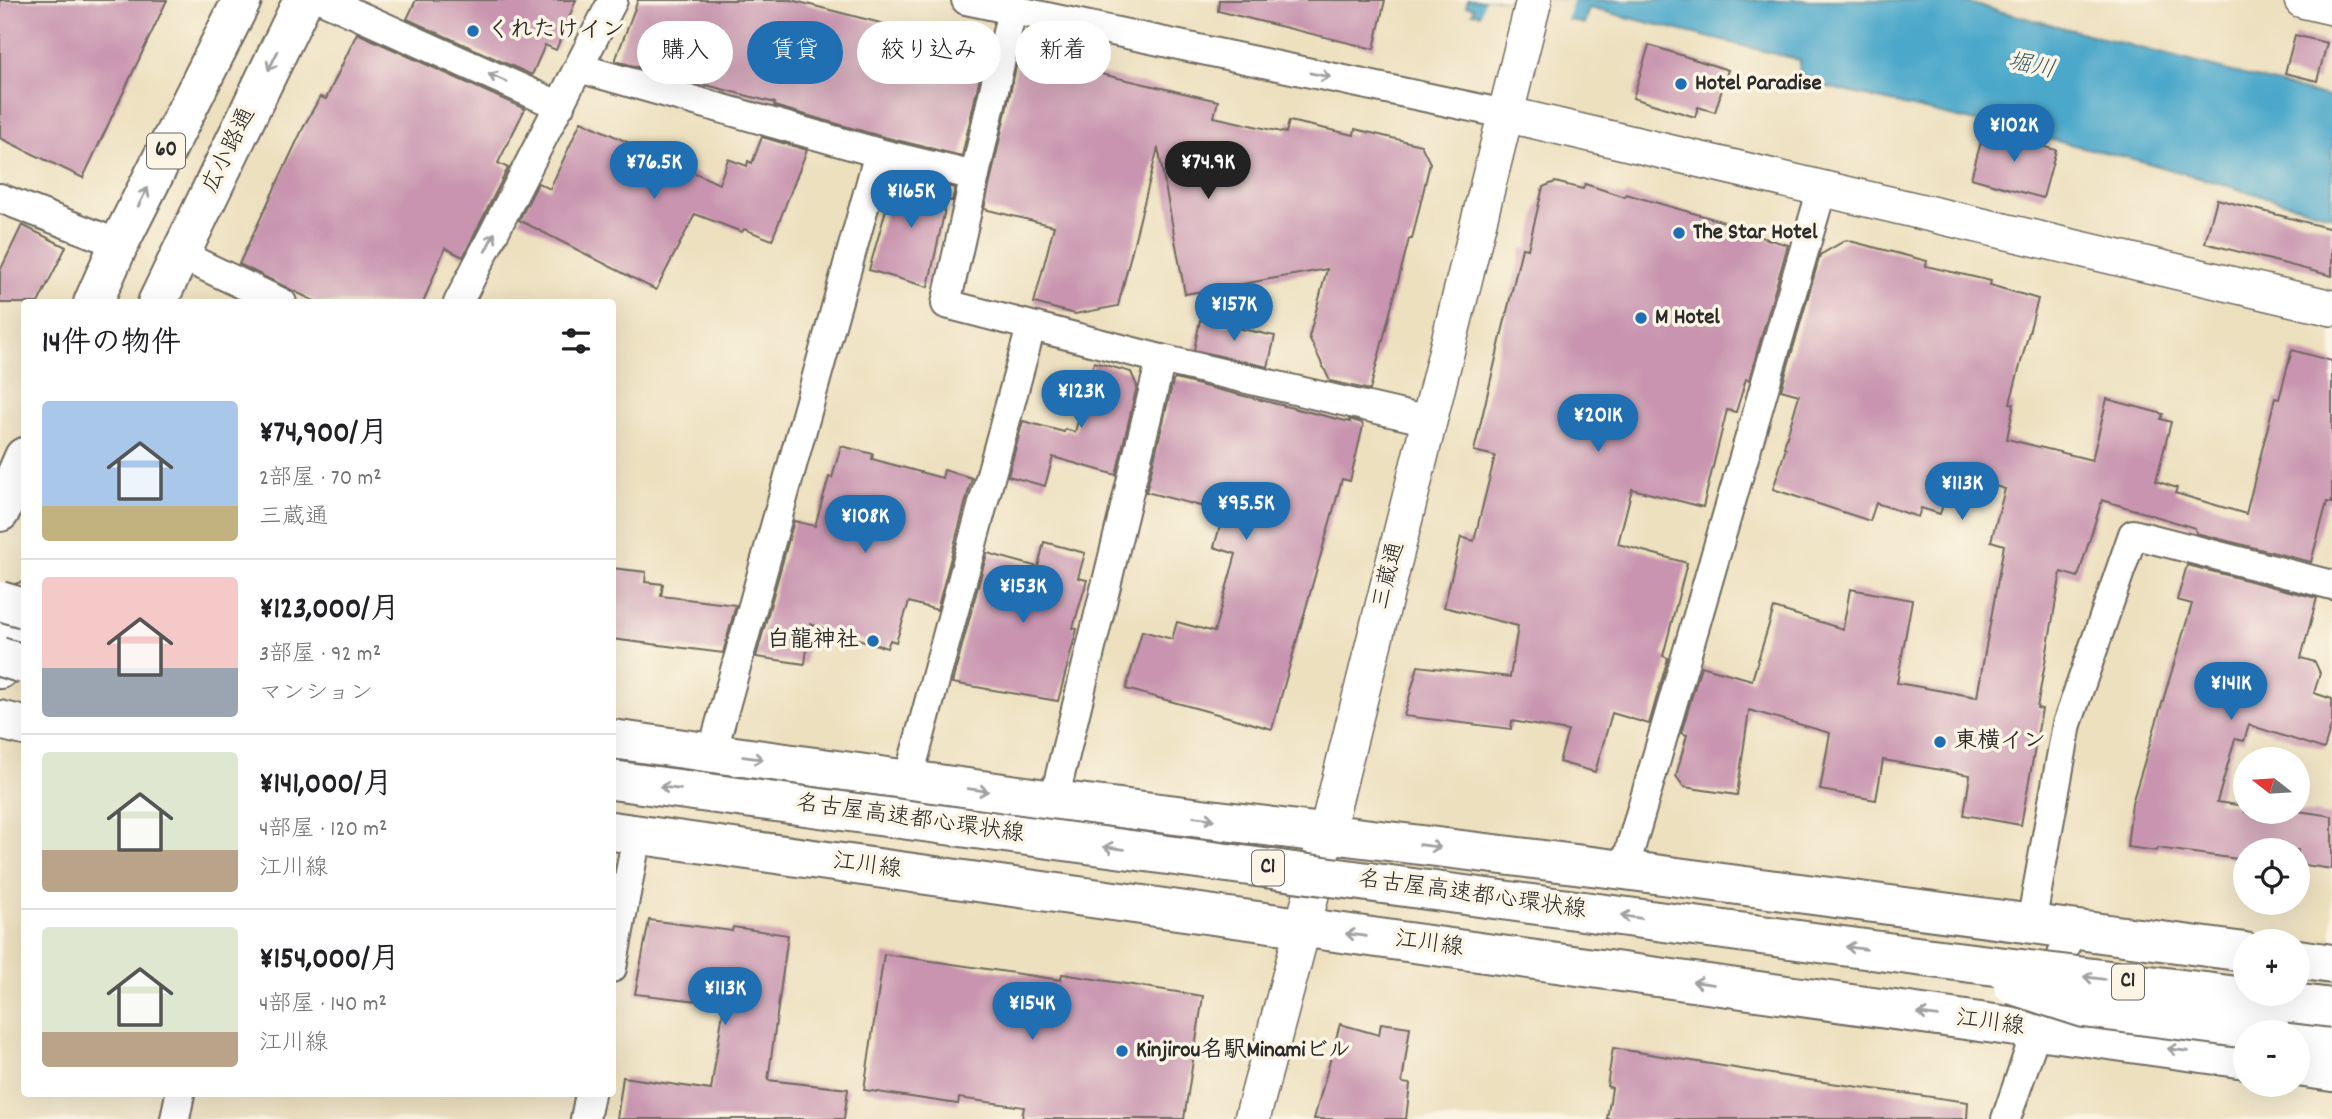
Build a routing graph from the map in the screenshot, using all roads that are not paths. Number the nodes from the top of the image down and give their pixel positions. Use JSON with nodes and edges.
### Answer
{"nodes":[{"id":1,"x":242,"y":0,"type":"edge"},
{"id":2,"x":303,"y":0,"type":"edge"},
{"id":3,"x":324,"y":0,"type":"edge"},
{"id":4,"x":613,"y":0,"type":"edge"},
{"id":5,"x":966,"y":0,"type":"edge"},
{"id":6,"x":2302,"y":0,"type":"edge"},
{"id":7,"x":2332,"y":7,"type":"edge"},
{"id":8,"x":1013,"y":10,"type":"junction"},
{"id":9,"x":1530,"y":16,"type":"edge"},
{"id":10,"x":579,"y":68,"type":"junction"},
{"id":11,"x":560,"y":106,"type":"junction"},
{"id":12,"x":1505,"y":114,"type":"junction"},
{"id":13,"x":879,"y":153,"type":"junction"},
{"id":14,"x":975,"y":176,"type":"junction"},
{"id":15,"x":1822,"y":189,"type":"junction"},
{"id":16,"x":0,"y":198,"type":"edge"},
{"id":17,"x":119,"y":244,"type":"junction"},
{"id":18,"x":179,"y":254,"type":"junction"},
{"id":19,"x":95,"y":299,"type":"edge"},
{"id":20,"x":159,"y":299,"type":"edge"},
{"id":21,"x":274,"y":299,"type":"edge"},
{"id":22,"x":460,"y":299,"type":"edge"},
{"id":23,"x":2332,"y":307,"type":"edge"},
{"id":24,"x":1031,"y":327,"type":"junction"},
{"id":25,"x":1161,"y":359,"type":"junction"},
{"id":26,"x":1429,"y":421,"type":"junction"},
{"id":27,"x":21,"y":464,"type":"edge"},
{"id":28,"x":0,"y":512,"type":"edge"},
{"id":29,"x":2332,"y":585,"type":"edge"},
{"id":30,"x":12,"y":621,"type":"edge"},
{"id":31,"x":21,"y":653,"type":"edge"},
{"id":32,"x":0,"y":669,"type":"edge"},
{"id":33,"x":0,"y":720,"type":"edge"},
{"id":34,"x":21,"y":725,"type":"edge"},
{"id":35,"x":616,"y":740,"type":"edge"},
{"id":36,"x":712,"y":753,"type":"junction"},
{"id":37,"x":908,"y":780,"type":"junction"},
{"id":38,"x":616,"y":781,"type":"edge"},
{"id":39,"x":1054,"y":800,"type":"junction"},
{"id":40,"x":625,"y":833,"type":"edge"},
{"id":41,"x":1325,"y":833,"type":"junction"},
{"id":42,"x":1624,"y":870,"type":"junction"},
{"id":43,"x":2032,"y":924,"type":"junction"},
{"id":44,"x":616,"y":926,"type":"edge"},
{"id":45,"x":1303,"y":927,"type":"junction"},
{"id":46,"x":2071,"y":929,"type":"junction"},
{"id":47,"x":2233,"y":951,"type":"edge"},
{"id":48,"x":1924,"y":957,"type":"junction"},
{"id":49,"x":2310,"y":961,"type":"edge"},
{"id":50,"x":2332,"y":964,"type":"edge"},
{"id":51,"x":2332,"y":1008,"type":"edge"},
{"id":52,"x":2233,"y":1027,"type":"edge"},
{"id":53,"x":2037,"y":1030,"type":"junction"},
{"id":54,"x":2310,"y":1037,"type":"edge"},
{"id":55,"x":2332,"y":1040,"type":"edge"},
{"id":56,"x":2233,"y":1057,"type":"edge"},
{"id":57,"x":2310,"y":1069,"type":"edge"},
{"id":58,"x":2332,"y":1072,"type":"edge"},
{"id":59,"x":179,"y":1097,"type":"edge"},
{"id":60,"x":589,"y":1097,"type":"edge"},
{"id":61,"x":175,"y":1119,"type":"edge"},
{"id":62,"x":585,"y":1119,"type":"edge"},
{"id":63,"x":1252,"y":1119,"type":"edge"},
{"id":64,"x":2006,"y":1119,"type":"edge"}],
"edges":[{"from":17,"to":1,"type":"main road","number":"60","one_way":true},
{"from":2,"to":18,"type":"main road","name":"広小路通","number":"60","one_way":true},
{"from":11,"to":3,"type":"street","one_way":true},
{"from":4,"to":10,"type":"street"},
{"from":5,"to":8,"type":"street"},
{"from":6,"to":7,"type":"street"},
{"from":8,"to":12,"type":"street","one_way":true},
{"from":8,"to":14,"type":"street"},
{"from":9,"to":12,"type":"street","name":"三蔵通"},
{"from":10,"to":11,"type":"street"},
{"from":10,"to":13,"type":"street"},
{"from":22,"to":11,"type":"street","one_way":true},
{"from":12,"to":15,"type":"street"},
{"from":12,"to":26,"type":"street","name":"三蔵通"},
{"from":13,"to":14,"type":"street"},
{"from":13,"to":36,"type":"street"},
{"from":14,"to":24,"type":"street"},
{"from":15,"to":23,"type":"street"},
{"from":15,"to":42,"type":"street"},
{"from":16,"to":17,"type":"street"},
{"from":17,"to":19,"type":"main road","number":"60"},
{"from":18,"to":20,"type":"main road","name":"広小路通","number":"60"},
{"from":18,"to":21,"type":"street"},
{"from":24,"to":25,"type":"street"},
{"from":24,"to":37,"type":"street"},
{"from":25,"to":26,"type":"street"},
{"from":25,"to":39,"type":"street"},
{"from":26,"to":41,"type":"street","name":"三蔵通"},
{"from":27,"to":28,"type":"main road"},
{"from":29,"to":43,"type":"street"},
{"from":30,"to":31,"type":"main road","bridge":true},
{"from":30,"to":32,"type":"main road"},
{"from":33,"to":34,"type":"main road"},
{"from":35,"to":36,"type":"main road"},
{"from":36,"to":37,"type":"main road","one_way":true},
{"from":37,"to":39,"type":"main road","one_way":true},
{"from":48,"to":38,"type":"main road","name":"名古屋高速都心環状線","number":"C1","one_way":true,"bridge":true},
{"from":39,"to":41,"type":"main road","one_way":true},
{"from":40,"to":44,"type":"street"},
{"from":40,"to":45,"type":"main road","name":"江川線"},
{"from":41,"to":42,"type":"main road","one_way":true},
{"from":41,"to":45,"type":"street","name":"三蔵通"},
{"from":42,"to":43,"type":"main road"},
{"from":43,"to":46,"type":"main road"},
{"from":53,"to":45,"type":"main road","name":"江川線","one_way":true},
{"from":45,"to":63,"type":"street","name":"三蔵通"},
{"from":46,"to":47,"type":"main road"},
{"from":46,"to":53,"type":"street"},
{"from":51,"to":48,"type":"main road","name":"名古屋高速都心環状線","number":"C1","one_way":true,"bridge":true},
{"from":48,"to":52,"type":"main road","bridge":true},
{"from":49,"to":50,"type":"main road"},
{"from":56,"to":53,"type":"main road","name":"江川線","one_way":true},
{"from":53,"to":64,"type":"street"},
{"from":54,"to":55,"type":"main road"},
{"from":57,"to":58,"type":"main road"},
{"from":59,"to":61,"type":"street"},
{"from":60,"to":62,"type":"street"}]}
